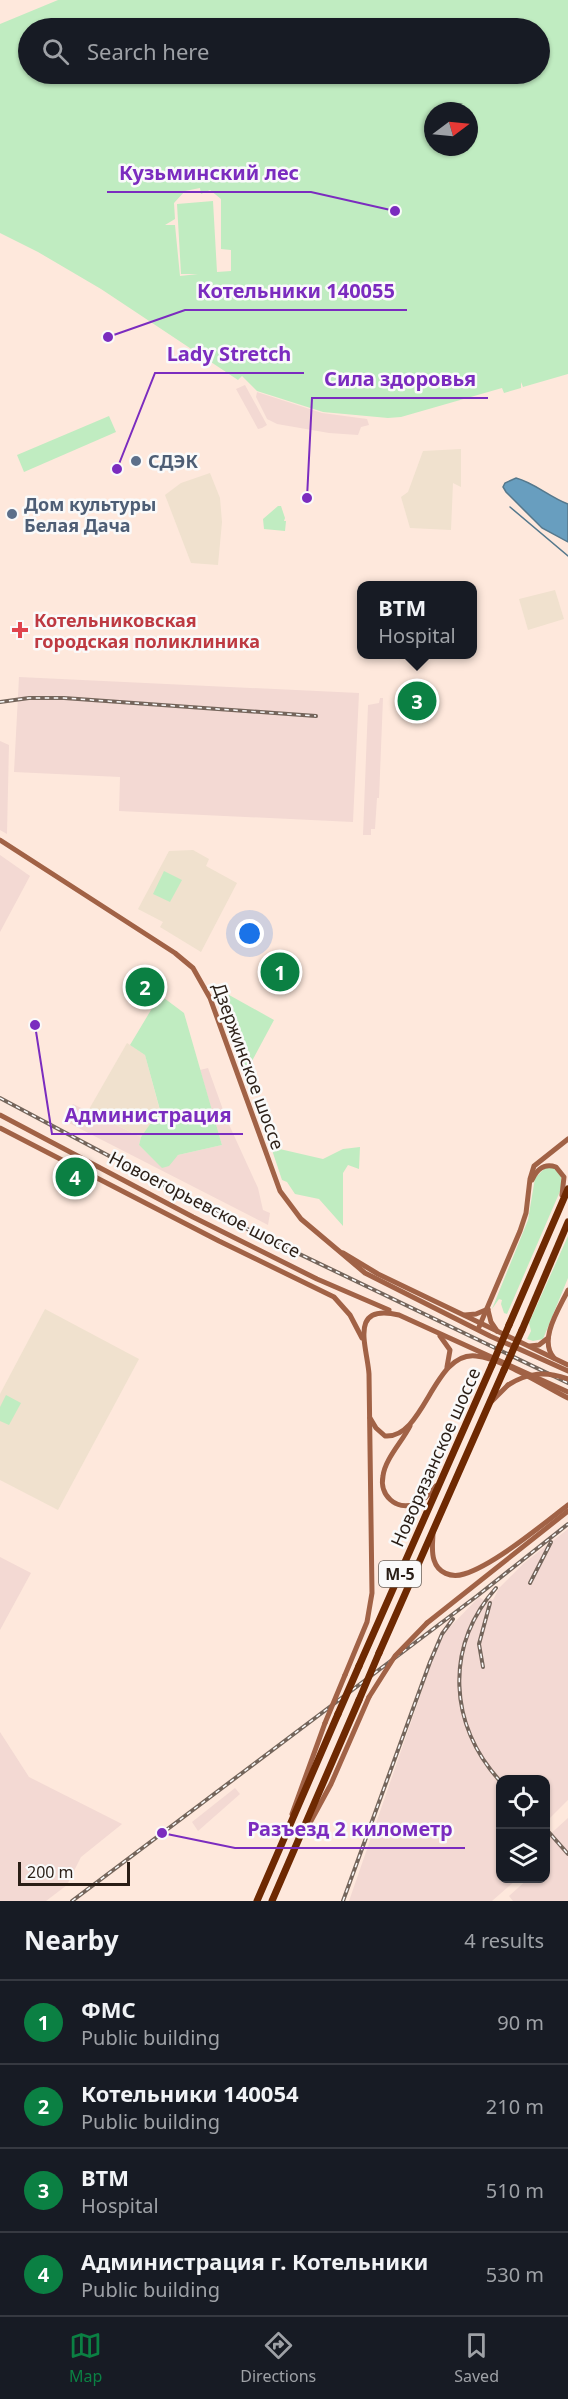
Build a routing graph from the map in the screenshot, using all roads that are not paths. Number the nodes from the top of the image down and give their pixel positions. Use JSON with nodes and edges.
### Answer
{"nodes":[{"id":1,"x":0,"y":840,"type":"edge"},
{"id":2,"x":0,"y":1115,"type":"edge"},
{"id":3,"x":0,"y":1128,"type":"edge"},
{"id":4,"x":568,"y":1139,"type":"edge"},
{"id":5,"x":568,"y":1189,"type":"edge"},
{"id":6,"x":529,"y":1190,"type":"junction"},
{"id":7,"x":560,"y":1208,"type":"junction"},
{"id":8,"x":568,"y":1223,"type":"edge"},
{"id":9,"x":387,"y":1282,"type":"junction"},
{"id":10,"x":568,"y":1290,"type":"edge"},
{"id":11,"x":488,"y":1309,"type":"junction"},
{"id":12,"x":399,"y":1315,"type":"junction"},
{"id":13,"x":463,"y":1315,"type":"junction"},
{"id":14,"x":479,"y":1327,"type":"junction"},
{"id":15,"x":436,"y":1332,"type":"junction"},
{"id":16,"x":498,"y":1332,"type":"junction"},
{"id":17,"x":549,"y":1337,"type":"junction"},
{"id":18,"x":363,"y":1340,"type":"junction"},
{"id":19,"x":526,"y":1346,"type":"junction"},
{"id":20,"x":541,"y":1356,"type":"junction"},
{"id":21,"x":556,"y":1360,"type":"junction"},
{"id":22,"x":568,"y":1365,"type":"edge"},
{"id":23,"x":568,"y":1371,"type":"edge"},
{"id":24,"x":446,"y":1372,"type":"junction"},
{"id":25,"x":568,"y":1379,"type":"edge"},
{"id":26,"x":568,"y":1392,"type":"edge"},
{"id":27,"x":568,"y":1398,"type":"edge"},
{"id":28,"x":488,"y":1405,"type":"junction"},
{"id":29,"x":415,"y":1417,"type":"junction"},
{"id":30,"x":370,"y":1418,"type":"junction"},
{"id":31,"x":440,"y":1483,"type":"junction"},
{"id":32,"x":568,"y":1505,"type":"edge"},
{"id":33,"x":568,"y":1511,"type":"edge"},
{"id":34,"x":433,"y":1529,"type":"junction"},
{"id":35,"x":281,"y":1845,"type":"junction"},
{"id":36,"x":290,"y":1860,"type":"junction"},
{"id":37,"x":257,"y":1901,"type":"edge"},
{"id":38,"x":272,"y":1901,"type":"edge"}],
"edges":[{"from":1,"to":9,"type":"main road","name":"Дзержинское шоссе"},
{"from":2,"to":12,"type":"main road","name":"Новоегорьевское шоссе"},
{"from":3,"to":18,"type":"main road","name":"Новоегорьевское шоссе"},
{"from":4,"to":6,"type":"main road","number":"М-5"},
{"from":5,"to":7,"type":"highway","name":"Новорязанское шоссе","number":"М-5"},
{"from":6,"to":7,"type":"main road","number":"М-5"},
{"from":6,"to":11,"type":"main road","number":"М-5"},
{"from":7,"to":31,"type":"highway","name":"Новорязанское шоссе","number":"М-5","bridge":true},
{"from":8,"to":28,"type":"highway","name":"Новорязанское шоссе","number":"М-5","bridge":true},
{"from":9,"to":13,"type":"main road","name":"Дзержинское шоссе"},
{"from":9,"to":14,"type":"main road","name":"Дзержинское шоссе"},
{"from":10,"to":17,"type":"main road"},
{"from":11,"to":13,"type":"main road"},
{"from":11,"to":14,"type":"main road","number":"М-5"},
{"from":11,"to":16,"type":"main road"},
{"from":12,"to":15,"type":"main road","name":"Новоегорьевское шоссе"},
{"from":12,"to":18,"type":"main road"},
{"from":13,"to":14,"type":"main road","name":"Дзержинское шоссе"},
{"from":14,"to":16,"type":"main road","name":"Дзержинское шоссе"},
{"from":14,"to":20,"type":"main road","name":"Дзержинское шоссе"},
{"from":15,"to":24,"type":"main road"},
{"from":15,"to":26,"type":"main road","name":"Новоегорьевское шоссе"},
{"from":16,"to":19,"type":"main road","name":"Дзержинское шоссе"},
{"from":17,"to":19,"type":"main road"},
{"from":17,"to":21,"type":"main road"},
{"from":18,"to":30,"type":"main road","name":"Новоегорьевское шоссе"},
{"from":19,"to":20,"type":"main road","name":"Дзержинское шоссе"},
{"from":20,"to":21,"type":"main road"},
{"from":20,"to":23,"type":"main road"},
{"from":21,"to":22,"type":"main road"},
{"from":24,"to":27,"type":"main road"},
{"from":24,"to":29,"type":"main road"},
{"from":25,"to":28,"type":"main road","number":"М-5","bridge":true},
{"from":28,"to":34,"type":"highway","name":"Новорязанское шоссе","number":"М-5"},
{"from":29,"to":30,"type":"main road"},
{"from":29,"to":31,"type":"main road","number":"М-5"},
{"from":30,"to":35,"type":"main road","name":"Новоегорьевское шоссе","number":"М-5","bridge":true},
{"from":31,"to":35,"type":"highway","name":"Новорязанское шоссе","number":"М-5","bridge":true},
{"from":32,"to":34,"type":"main road","number":"М-5"},
{"from":33,"to":36,"type":"main road","number":"М-5","bridge":true},
{"from":34,"to":36,"type":"highway","name":"Новорязанское шоссе","number":"М-5","bridge":true},
{"from":35,"to":37,"type":"highway","name":"Новорязанское шоссе","number":"М-5"},
{"from":36,"to":38,"type":"highway","name":"Новорязанское шоссе","number":"М-5"}]}
